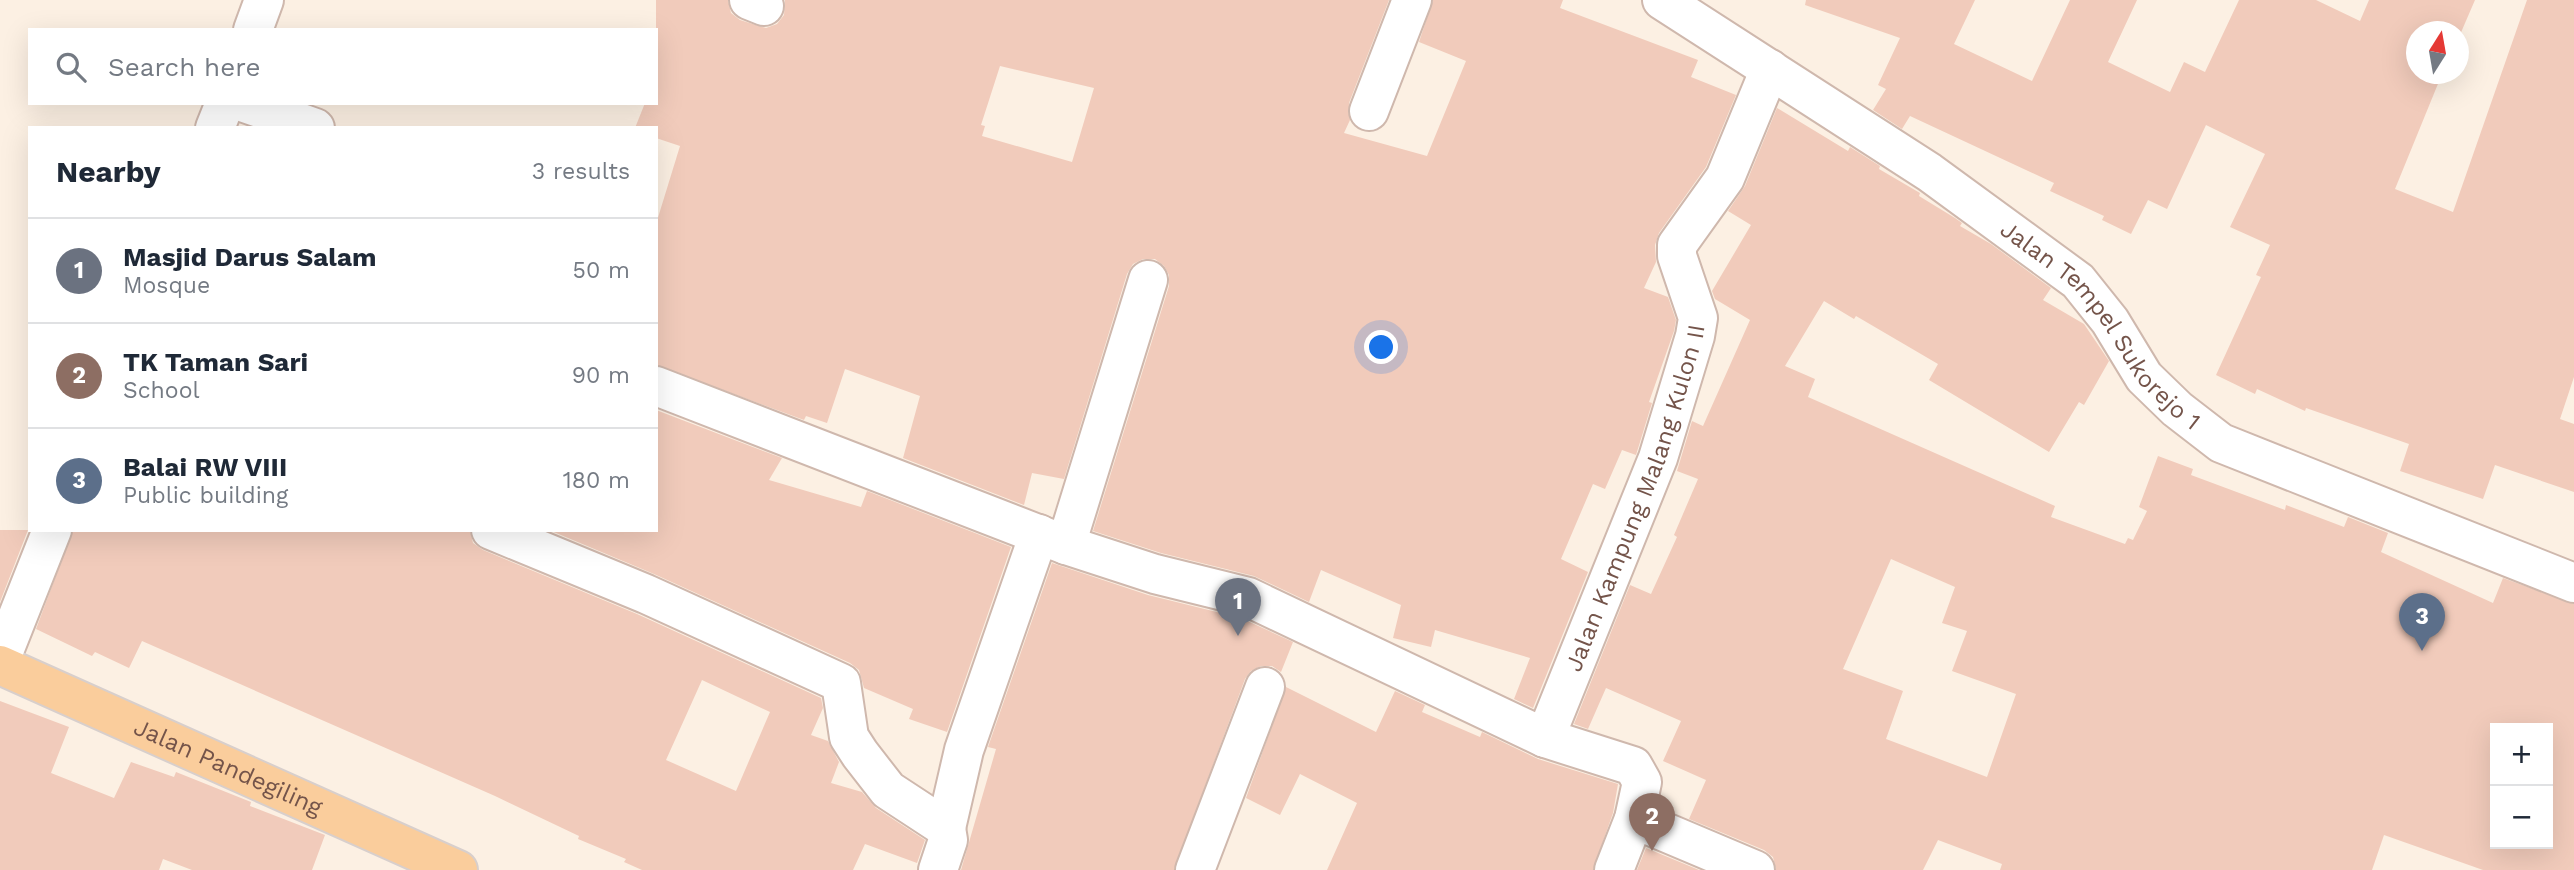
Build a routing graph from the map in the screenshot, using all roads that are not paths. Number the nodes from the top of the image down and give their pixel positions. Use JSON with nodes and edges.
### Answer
{"nodes":[{"id":1,"x":264,"y":0,"type":"edge"},
{"id":2,"x":1412,"y":0,"type":"edge"},
{"id":3,"x":1662,"y":0,"type":"edge"},
{"id":4,"x":254,"y":28,"type":"edge"},
{"id":5,"x":1770,"y":69,"type":"junction"},
{"id":6,"x":224,"y":105,"type":"edge"},
{"id":7,"x":251,"y":105,"type":"edge"},
{"id":8,"x":1369,"y":111,"type":"dead end"},
{"id":9,"x":216,"y":126,"type":"edge"},
{"id":10,"x":309,"y":126,"type":"edge"},
{"id":11,"x":1148,"y":280,"type":"dead end"},
{"id":12,"x":658,"y":387,"type":"edge"},
{"id":13,"x":51,"y":532,"type":"edge"},
{"id":14,"x":496,"y":532,"type":"edge"},
{"id":15,"x":1053,"y":540,"type":"junction"},
{"id":16,"x":2574,"y":583,"type":"edge"},
{"id":17,"x":0,"y":663,"type":"edge"},
{"id":18,"x":1265,"y":687,"type":"dead end"},
{"id":19,"x":1545,"y":738,"type":"junction"},
{"id":20,"x":1634,"y":819,"type":"junction"},
{"id":21,"x":946,"y":828,"type":"junction"},
{"id":22,"x":458,"y":870,"type":"edge"},
{"id":23,"x":938,"y":870,"type":"edge"},
{"id":24,"x":1195,"y":870,"type":"edge"},
{"id":25,"x":1614,"y":870,"type":"edge"},
{"id":26,"x":1755,"y":870,"type":"edge"}],
"edges":[{"from":1,"to":4,"type":"street"},
{"from":2,"to":8,"type":"street"},
{"from":3,"to":5,"type":"street","name":"Jalan Tempel Sukorejo 1"},
{"from":5,"to":16,"type":"street","name":"Jalan Tempel Sukorejo 1"},
{"from":5,"to":19,"type":"street","name":"Jalan Kampung Malang Kulon II"},
{"from":6,"to":9,"type":"street"},
{"from":7,"to":10,"type":"street"},
{"from":11,"to":15,"type":"street"},
{"from":12,"to":15,"type":"street"},
{"from":13,"to":17,"type":"street"},
{"from":14,"to":21,"type":"street"},
{"from":15,"to":19,"type":"street"},
{"from":15,"to":21,"type":"street"},
{"from":17,"to":22,"type":"main road","name":"Jalan Pandegiling"},
{"from":18,"to":24,"type":"street"},
{"from":19,"to":20,"type":"street"},
{"from":20,"to":25,"type":"street"},
{"from":20,"to":26,"type":"street"},
{"from":21,"to":23,"type":"street"}]}
